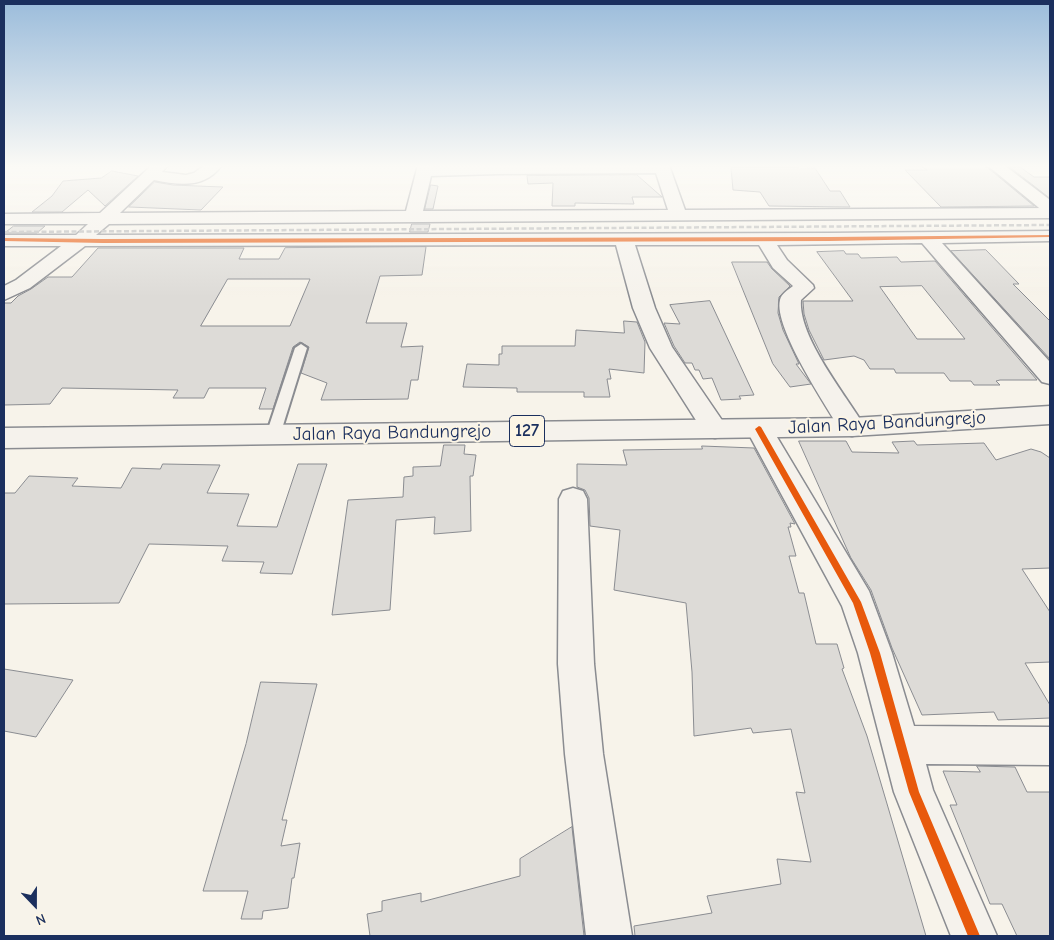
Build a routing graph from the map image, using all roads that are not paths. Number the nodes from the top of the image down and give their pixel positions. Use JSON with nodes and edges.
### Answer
{"nodes":[{"id":1,"x":114,"y":209,"type":"edge"},
{"id":2,"x":415,"y":209,"type":"edge"},
{"id":3,"x":676,"y":209,"type":"edge"},
{"id":4,"x":1050,"y":213,"type":"edge"},
{"id":5,"x":413,"y":216,"type":"junction"},
{"id":6,"x":679,"y":216,"type":"junction"},
{"id":7,"x":104,"y":218,"type":"junction"},
{"id":8,"x":4,"y":219,"type":"edge"},
{"id":9,"x":1050,"y":236,"type":"edge"},
{"id":10,"x":764,"y":238,"type":"junction"},
{"id":11,"x":927,"y":238,"type":"junction"},
{"id":12,"x":624,"y":239,"type":"junction"},
{"id":13,"x":4,"y":240,"type":"edge"},
{"id":14,"x":80,"y":241,"type":"junction"},
{"id":15,"x":13,"y":282,"type":"edge"},
{"id":16,"x":4,"y":294,"type":"edge"},
{"id":17,"x":301,"y":348,"type":"dead end"},
{"id":18,"x":1050,"y":376,"type":"edge"},
{"id":19,"x":1050,"y":415,"type":"edge"},
{"id":20,"x":852,"y":427,"type":"junction"},
{"id":21,"x":715,"y":429,"type":"junction"},
{"id":22,"x":759,"y":429,"type":"junction"},
{"id":23,"x":273,"y":435,"type":"junction"},
{"id":24,"x":4,"y":438,"type":"edge"},
{"id":25,"x":573,"y":499,"type":"dead end"},
{"id":26,"x":900,"y":745,"type":"junction"},
{"id":27,"x":1050,"y":746,"type":"edge"},
{"id":28,"x":609,"y":936,"type":"edge"},
{"id":29,"x":974,"y":936,"type":"edge"}],
"edges":[{"from":1,"to":7,"type":"street"},
{"from":2,"to":5,"type":"street"},
{"from":3,"to":6,"type":"street"},
{"from":4,"to":6,"type":"street"},
{"from":5,"to":6,"type":"street"},
{"from":5,"to":7,"type":"street"},
{"from":7,"to":8,"type":"street"},
{"from":7,"to":14,"type":"street"},
{"from":9,"to":11,"type":"street"},
{"from":10,"to":11,"type":"street"},
{"from":10,"to":12,"type":"street"},
{"from":10,"to":20,"type":"street"},
{"from":11,"to":18,"type":"street"},
{"from":12,"to":14,"type":"street"},
{"from":12,"to":21,"type":"street"},
{"from":13,"to":14,"type":"street"},
{"from":14,"to":15,"type":"street"},
{"from":15,"to":16,"type":"street"},
{"from":17,"to":23,"type":"lane"},
{"from":19,"to":20,"type":"street","name":"Jalan Raya Bandungrejo","number":"127"},
{"from":20,"to":22,"type":"street","name":"Jalan Raya Bandungrejo","number":"127"},
{"from":21,"to":22,"type":"street","name":"Jalan Raya Bandungrejo","number":"127"},
{"from":21,"to":23,"type":"street","name":"Jalan Raya Bandungrejo","number":"127"},
{"from":22,"to":26,"type":"street"},
{"from":23,"to":24,"type":"street","name":"Jalan Raya Bandungrejo","number":"127"},
{"from":25,"to":28,"type":"street"},
{"from":26,"to":27,"type":"street"},
{"from":26,"to":29,"type":"street"}]}
